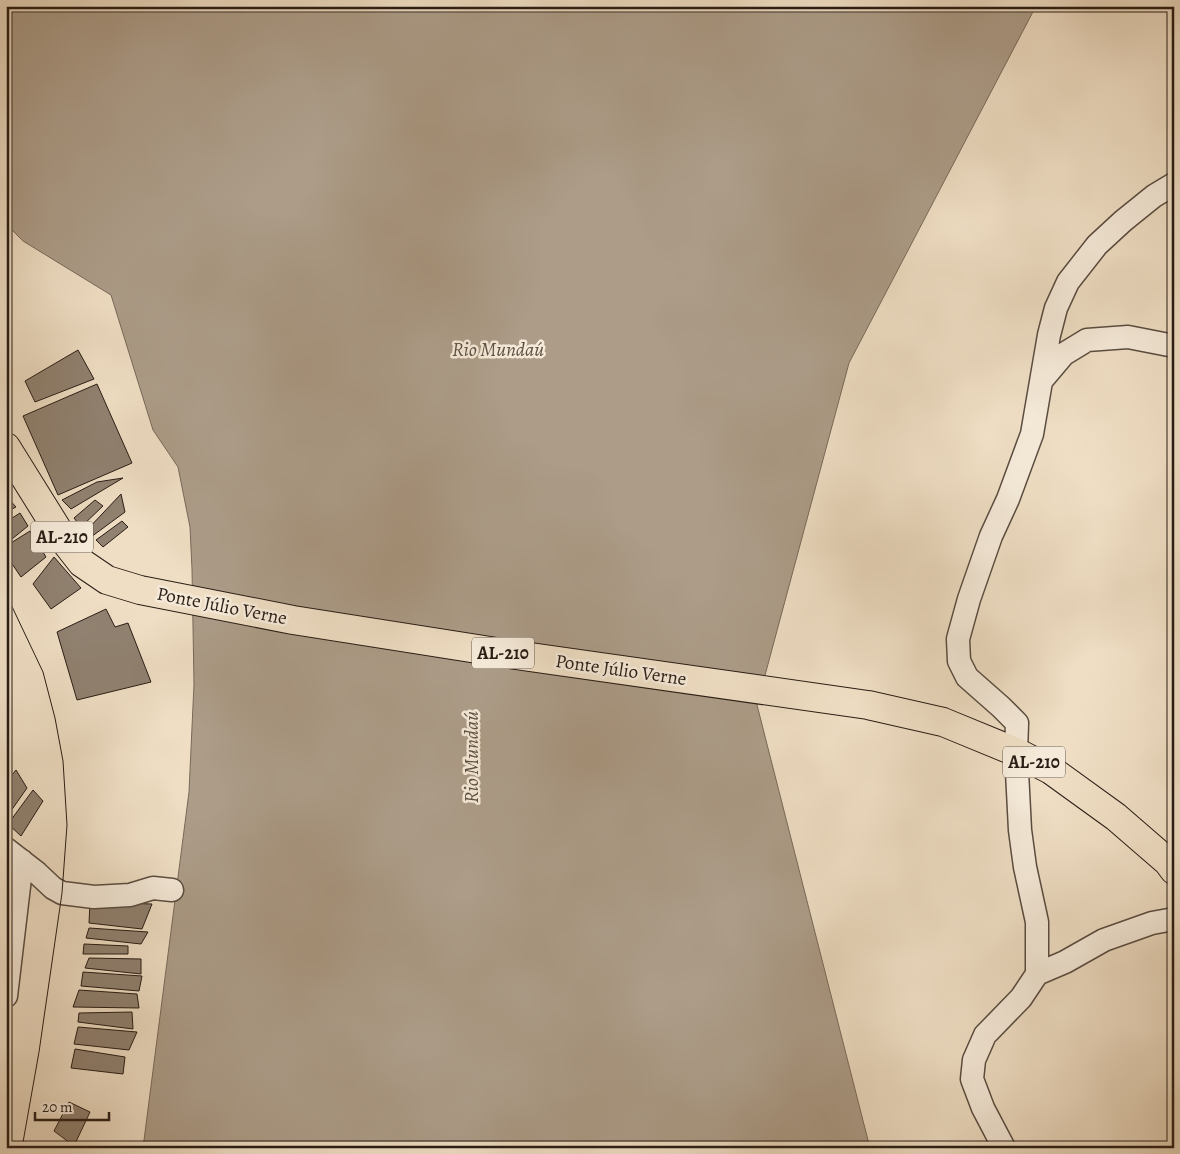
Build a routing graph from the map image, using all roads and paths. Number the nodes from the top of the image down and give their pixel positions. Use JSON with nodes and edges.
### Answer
{"nodes":[{"id":1,"x":1174,"y":184,"type":"edge"},
{"id":2,"x":1174,"y":346,"type":"edge"},
{"id":3,"x":1042,"y":380,"type":"junction"},
{"id":4,"x":6,"y":447,"type":"edge"},
{"id":5,"x":1016,"y":752,"type":"junction"},
{"id":6,"x":14,"y":855,"type":"edge"},
{"id":7,"x":1174,"y":870,"type":"edge"},
{"id":8,"x":172,"y":890,"type":"dead end"},
{"id":9,"x":1174,"y":919,"type":"edge"},
{"id":10,"x":1036,"y":974,"type":"junction"},
{"id":11,"x":6,"y":996,"type":"edge"},
{"id":12,"x":1004,"y":1148,"type":"edge"}],
"edges":[{"from":1,"to":3,"type":"street"},
{"from":2,"to":3,"type":"street"},
{"from":3,"to":5,"type":"street"},
{"from":4,"to":5,"type":"main road","name":"Ponte Júlio Verne","number":"AL-210"},
{"from":5,"to":7,"type":"main road","number":"AL-210"},
{"from":5,"to":10,"type":"street"},
{"from":6,"to":8,"type":"street"},
{"from":6,"to":11,"type":"street"},
{"from":9,"to":10,"type":"street"},
{"from":10,"to":12,"type":"street"}]}
